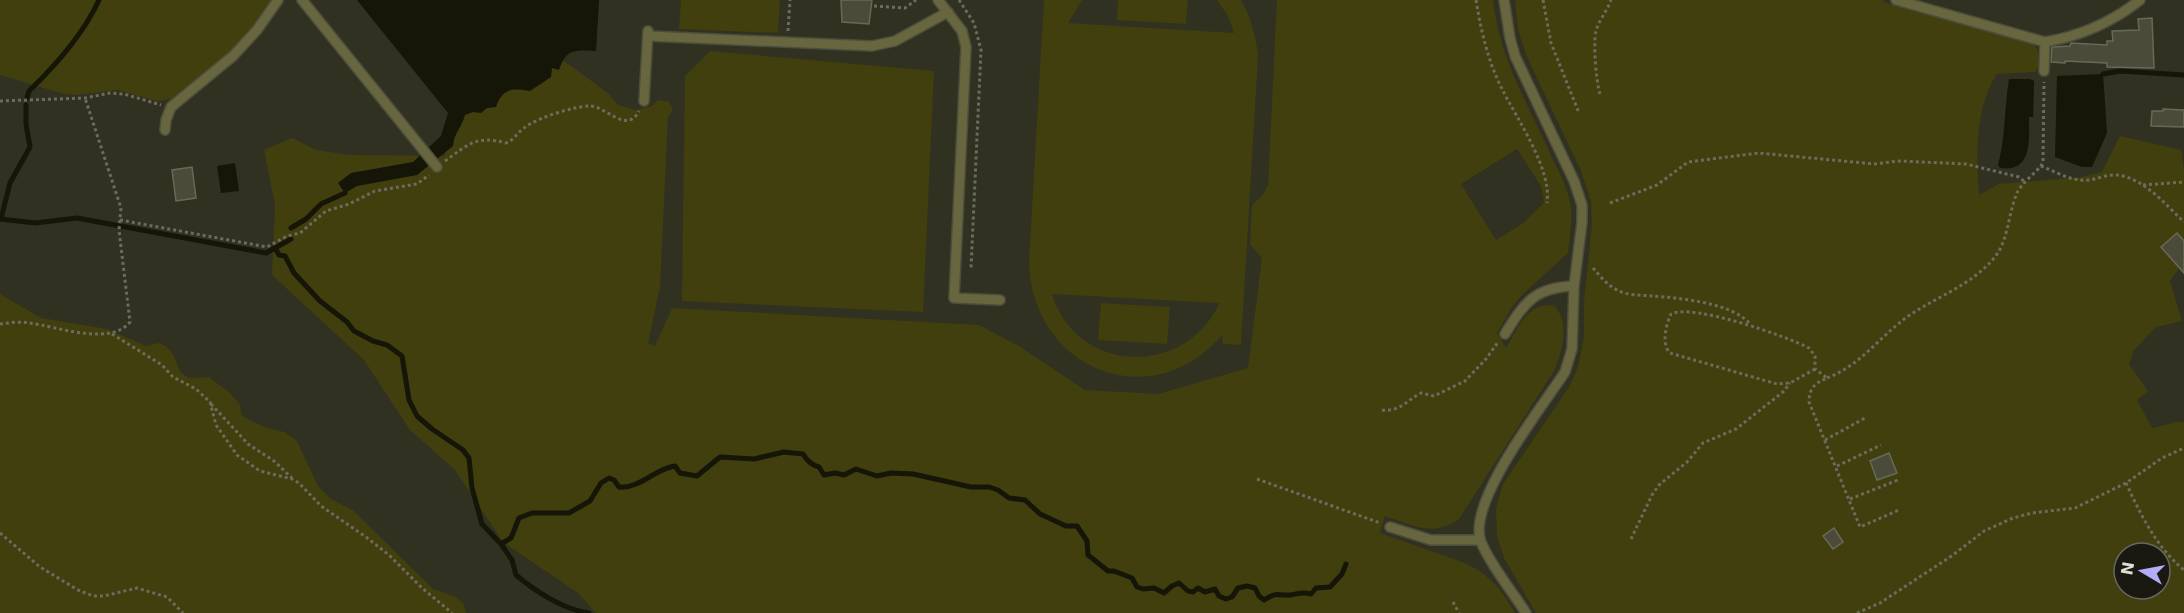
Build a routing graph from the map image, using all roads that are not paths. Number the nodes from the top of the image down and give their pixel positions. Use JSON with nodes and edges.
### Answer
{"nodes":[{"id":1,"x":278,"y":0,"type":"edge"},
{"id":2,"x":302,"y":0,"type":"edge"},
{"id":3,"x":938,"y":0,"type":"edge"},
{"id":4,"x":1504,"y":0,"type":"edge"},
{"id":5,"x":1896,"y":0,"type":"edge"},
{"id":6,"x":2140,"y":0,"type":"edge"},
{"id":7,"x":948,"y":12,"type":"junction"},
{"id":8,"x":2045,"y":42,"type":"junction"},
{"id":9,"x":2044,"y":71,"type":"road end"},
{"id":10,"x":644,"y":101,"type":"road end"},
{"id":11,"x":165,"y":130,"type":"dead end"},
{"id":12,"x":436,"y":166,"type":"road end"},
{"id":13,"x":1574,"y":286,"type":"junction"},
{"id":14,"x":1000,"y":300,"type":"dead end"},
{"id":15,"x":1505,"y":334,"type":"road end"},
{"id":16,"x":1390,"y":527,"type":"road end"},
{"id":17,"x":1480,"y":540,"type":"junction"},
{"id":18,"x":1526,"y":613,"type":"edge"}],
"edges":[{"from":1,"to":11,"type":"lane"},
{"from":2,"to":12,"type":"lane"},
{"from":3,"to":7,"type":"lane"},
{"from":4,"to":13,"type":"lane"},
{"from":5,"to":8,"type":"lane"},
{"from":6,"to":8,"type":"lane"},
{"from":7,"to":10,"type":"lane"},
{"from":7,"to":14,"type":"lane"},
{"from":8,"to":9,"type":"lane"},
{"from":13,"to":15,"type":"lane"},
{"from":13,"to":17,"type":"lane"},
{"from":16,"to":17,"type":"lane"},
{"from":17,"to":18,"type":"lane"}]}
